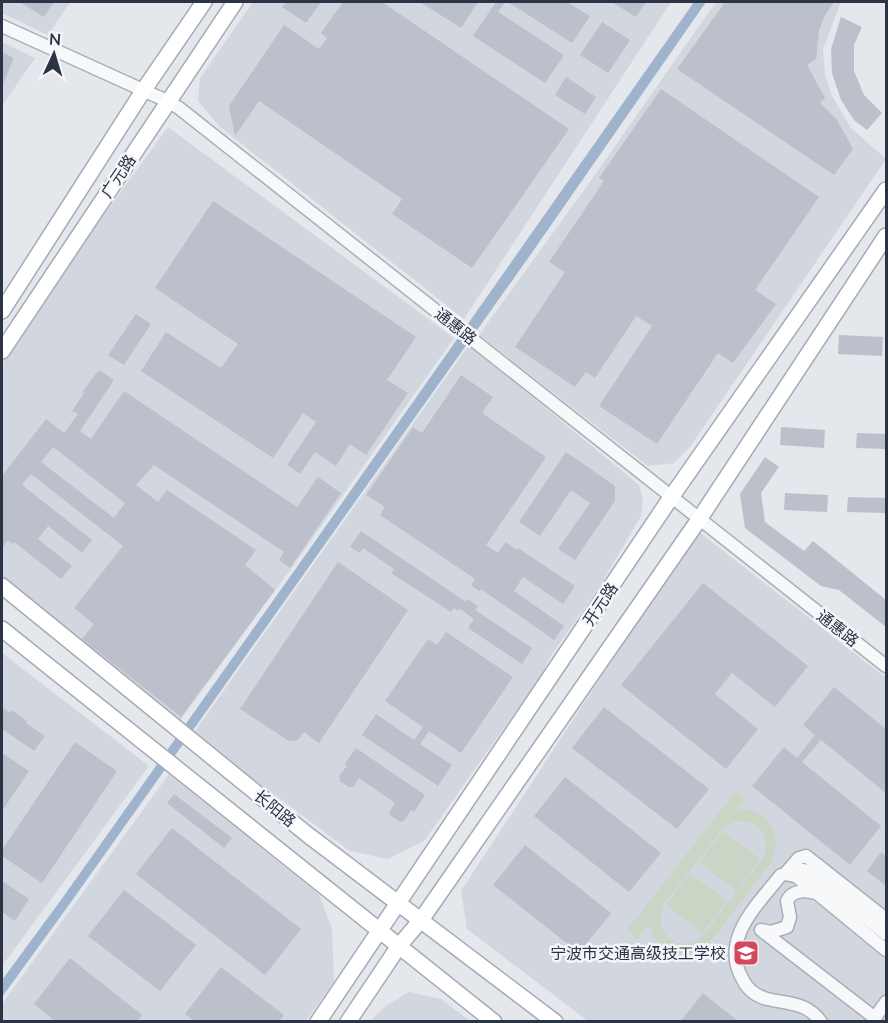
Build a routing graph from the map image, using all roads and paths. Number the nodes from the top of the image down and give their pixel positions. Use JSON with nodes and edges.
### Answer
{"nodes":[{"id":1,"x":204,"y":2,"type":"edge"},
{"id":2,"x":235,"y":2,"type":"edge"},
{"id":3,"x":2,"y":26,"type":"edge"},
{"id":4,"x":143,"y":91,"type":"junction"},
{"id":5,"x":167,"y":101,"type":"junction"},
{"id":6,"x":886,"y":190,"type":"edge"},
{"id":7,"x":886,"y":236,"type":"edge"},
{"id":8,"x":2,"y":311,"type":"edge"},
{"id":9,"x":2,"y":351,"type":"edge"},
{"id":10,"x":672,"y":496,"type":"junction"},
{"id":11,"x":700,"y":518,"type":"junction"},
{"id":12,"x":2,"y":586,"type":"edge"},
{"id":13,"x":2,"y":629,"type":"edge"},
{"id":14,"x":886,"y":666,"type":"edge"},
{"id":15,"x":790,"y":875,"type":"junction"},
{"id":16,"x":817,"y":893,"type":"junction"},
{"id":17,"x":399,"y":904,"type":"junction"},
{"id":18,"x":746,"y":919,"type":"junction"},
{"id":19,"x":886,"y":919,"type":"edge"},
{"id":20,"x":421,"y":920,"type":"junction"},
{"id":21,"x":761,"y":930,"type":"junction"},
{"id":22,"x":380,"y":931,"type":"junction"},
{"id":23,"x":886,"y":934,"type":"edge"},
{"id":24,"x":399,"y":945,"type":"junction"},
{"id":25,"x":886,"y":950,"type":"edge"},
{"id":26,"x":886,"y":1002,"type":"edge"},
{"id":27,"x":873,"y":1020,"type":"edge"},
{"id":28,"x":318,"y":1022,"type":"edge"},
{"id":29,"x":348,"y":1022,"type":"edge"},
{"id":30,"x":494,"y":1022,"type":"edge"},
{"id":31,"x":555,"y":1022,"type":"edge"},
{"id":32,"x":820,"y":1022,"type":"edge"}],
"edges":[{"from":1,"to":4,"type":"main road","name":"广元路"},
{"from":2,"to":5,"type":"main road","name":"广元路"},
{"from":3,"to":4,"type":"street","name":"通惠路"},
{"from":4,"to":5,"type":"street","name":"通惠路"},
{"from":4,"to":8,"type":"main road","name":"广元路"},
{"from":5,"to":9,"type":"main road","name":"广元路"},
{"from":5,"to":10,"type":"street","name":"通惠路"},
{"from":6,"to":10,"type":"main road","name":"开元路"},
{"from":7,"to":11,"type":"main road","name":"开元路"},
{"from":10,"to":11,"type":"street","name":"通惠路"},
{"from":10,"to":17,"type":"main road","name":"开元路"},
{"from":11,"to":14,"type":"street","name":"通惠路"},
{"from":11,"to":20,"type":"main road","name":"开元路"},
{"from":12,"to":17,"type":"main road","name":"长阳路"},
{"from":13,"to":22,"type":"main road","name":"长阳路"},
{"from":15,"to":16,"type":"street"},
{"from":15,"to":18,"type":"street"},
{"from":15,"to":19,"type":"street"},
{"from":15,"to":23,"type":"street"},
{"from":16,"to":21,"type":"street"},
{"from":16,"to":25,"type":"street"},
{"from":17,"to":20,"type":"main road","name":"长阳路"},
{"from":17,"to":22,"type":"main road","name":"开元路"},
{"from":18,"to":21,"type":"street"},
{"from":18,"to":32,"type":"street"},
{"from":20,"to":24,"type":"main road","name":"开元路"},
{"from":20,"to":31,"type":"main road","name":"长阳路"},
{"from":21,"to":27,"type":"street"},
{"from":22,"to":24,"type":"main road","name":"长阳路"},
{"from":22,"to":28,"type":"main road","name":"开元路"},
{"from":24,"to":29,"type":"main road","name":"开元路"},
{"from":24,"to":30,"type":"main road","name":"长阳路"},
{"from":26,"to":27,"type":"street"}]}
